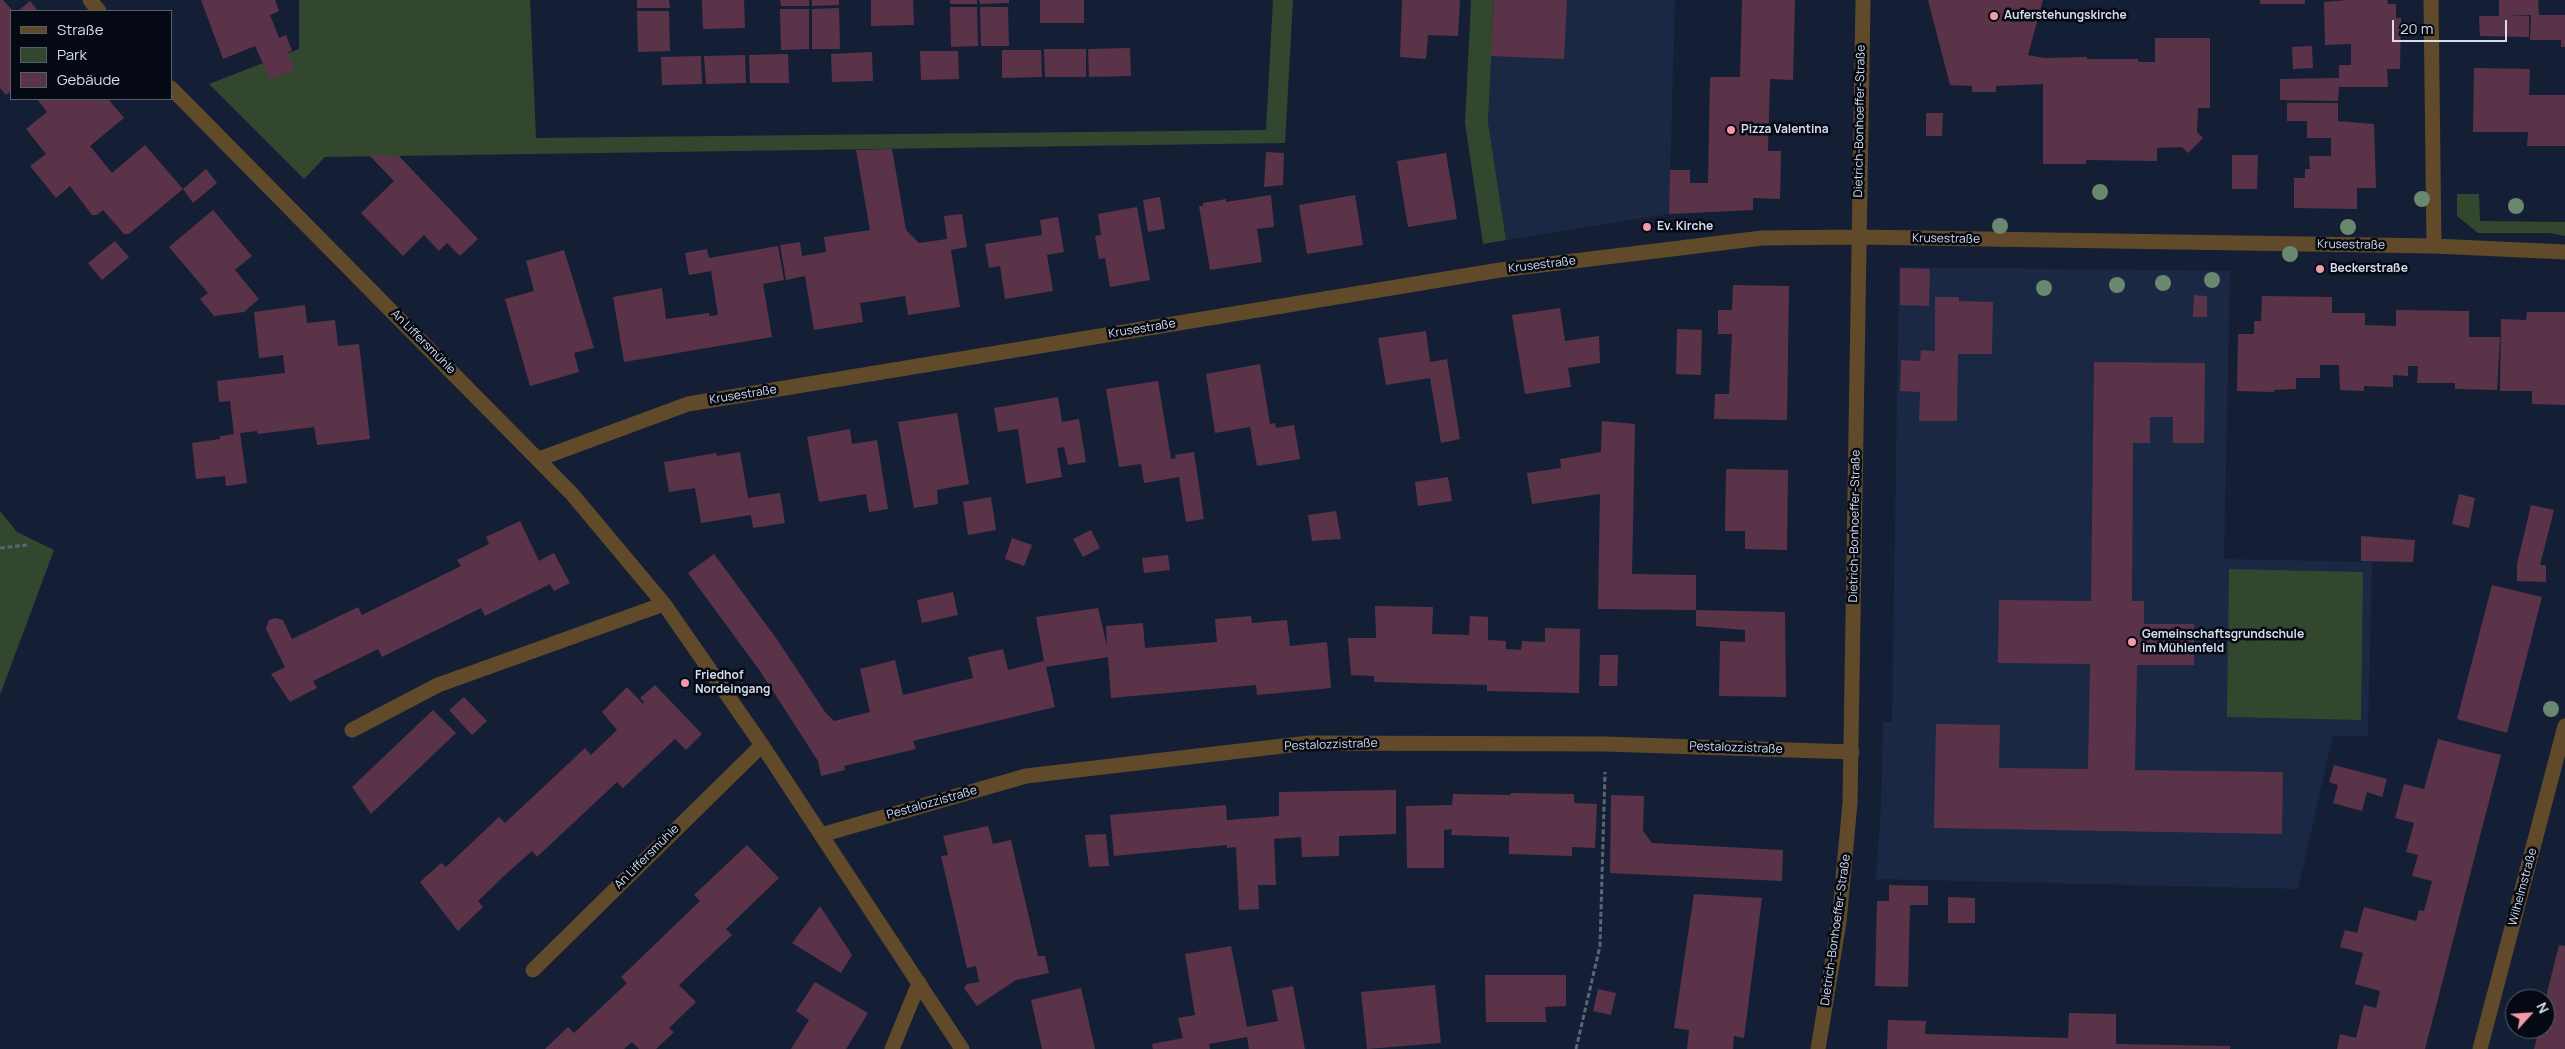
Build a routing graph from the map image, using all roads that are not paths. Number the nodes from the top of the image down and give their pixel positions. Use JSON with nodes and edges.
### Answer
{"nodes":[{"id":1,"x":90,"y":0,"type":"edge"},
{"id":2,"x":1863,"y":0,"type":"edge"},
{"id":3,"x":2431,"y":0,"type":"edge"},
{"id":4,"x":99,"y":10,"type":"edge"},
{"id":5,"x":172,"y":89,"type":"edge"},
{"id":6,"x":1857,"y":238,"type":"junction"},
{"id":7,"x":2434,"y":246,"type":"junction"},
{"id":8,"x":2565,"y":252,"type":"edge"},
{"id":9,"x":539,"y":459,"type":"junction"},
{"id":10,"x":664,"y":604,"type":"junction"},
{"id":11,"x":2565,"y":726,"type":"edge"},
{"id":12,"x":352,"y":730,"type":"dead end"},
{"id":13,"x":762,"y":745,"type":"junction"},
{"id":14,"x":1852,"y":752,"type":"junction"},
{"id":15,"x":821,"y":835,"type":"junction"},
{"id":16,"x":533,"y":970,"type":"dead end"},
{"id":17,"x":919,"y":983,"type":"junction"},
{"id":18,"x":892,"y":1049,"type":"edge"},
{"id":19,"x":962,"y":1049,"type":"edge"},
{"id":20,"x":1818,"y":1049,"type":"edge"},
{"id":21,"x":2480,"y":1049,"type":"edge"}],
"edges":[{"from":1,"to":4,"type":"street"},
{"from":2,"to":6,"type":"street","name":"Dietrich-Bonhoeffer-Straße"},
{"from":3,"to":7,"type":"street"},
{"from":5,"to":9,"type":"street","name":"An Liffersmühle"},
{"from":6,"to":7,"type":"street","name":"Krusestraße"},
{"from":6,"to":9,"type":"street","name":"Krusestraße"},
{"from":6,"to":14,"type":"street","name":"Dietrich-Bonhoeffer-Straße"},
{"from":7,"to":8,"type":"street","name":"Krusestraße"},
{"from":9,"to":10,"type":"street","name":"An Liffersmühle"},
{"from":10,"to":12,"type":"street"},
{"from":10,"to":13,"type":"street","name":"An Liffersmühle"},
{"from":11,"to":21,"type":"street","name":"Wilhelmstraße"},
{"from":13,"to":15,"type":"street","name":"An Liffersmühle"},
{"from":13,"to":16,"type":"street","name":"An Liffersmühle"},
{"from":14,"to":15,"type":"street","name":"Pestalozzistraße"},
{"from":14,"to":20,"type":"street","name":"Dietrich-Bonhoeffer-Straße"},
{"from":15,"to":17,"type":"street","name":"An Liffersmühle"},
{"from":17,"to":18,"type":"street"},
{"from":17,"to":19,"type":"street","name":"An Liffersmühle"}]}
